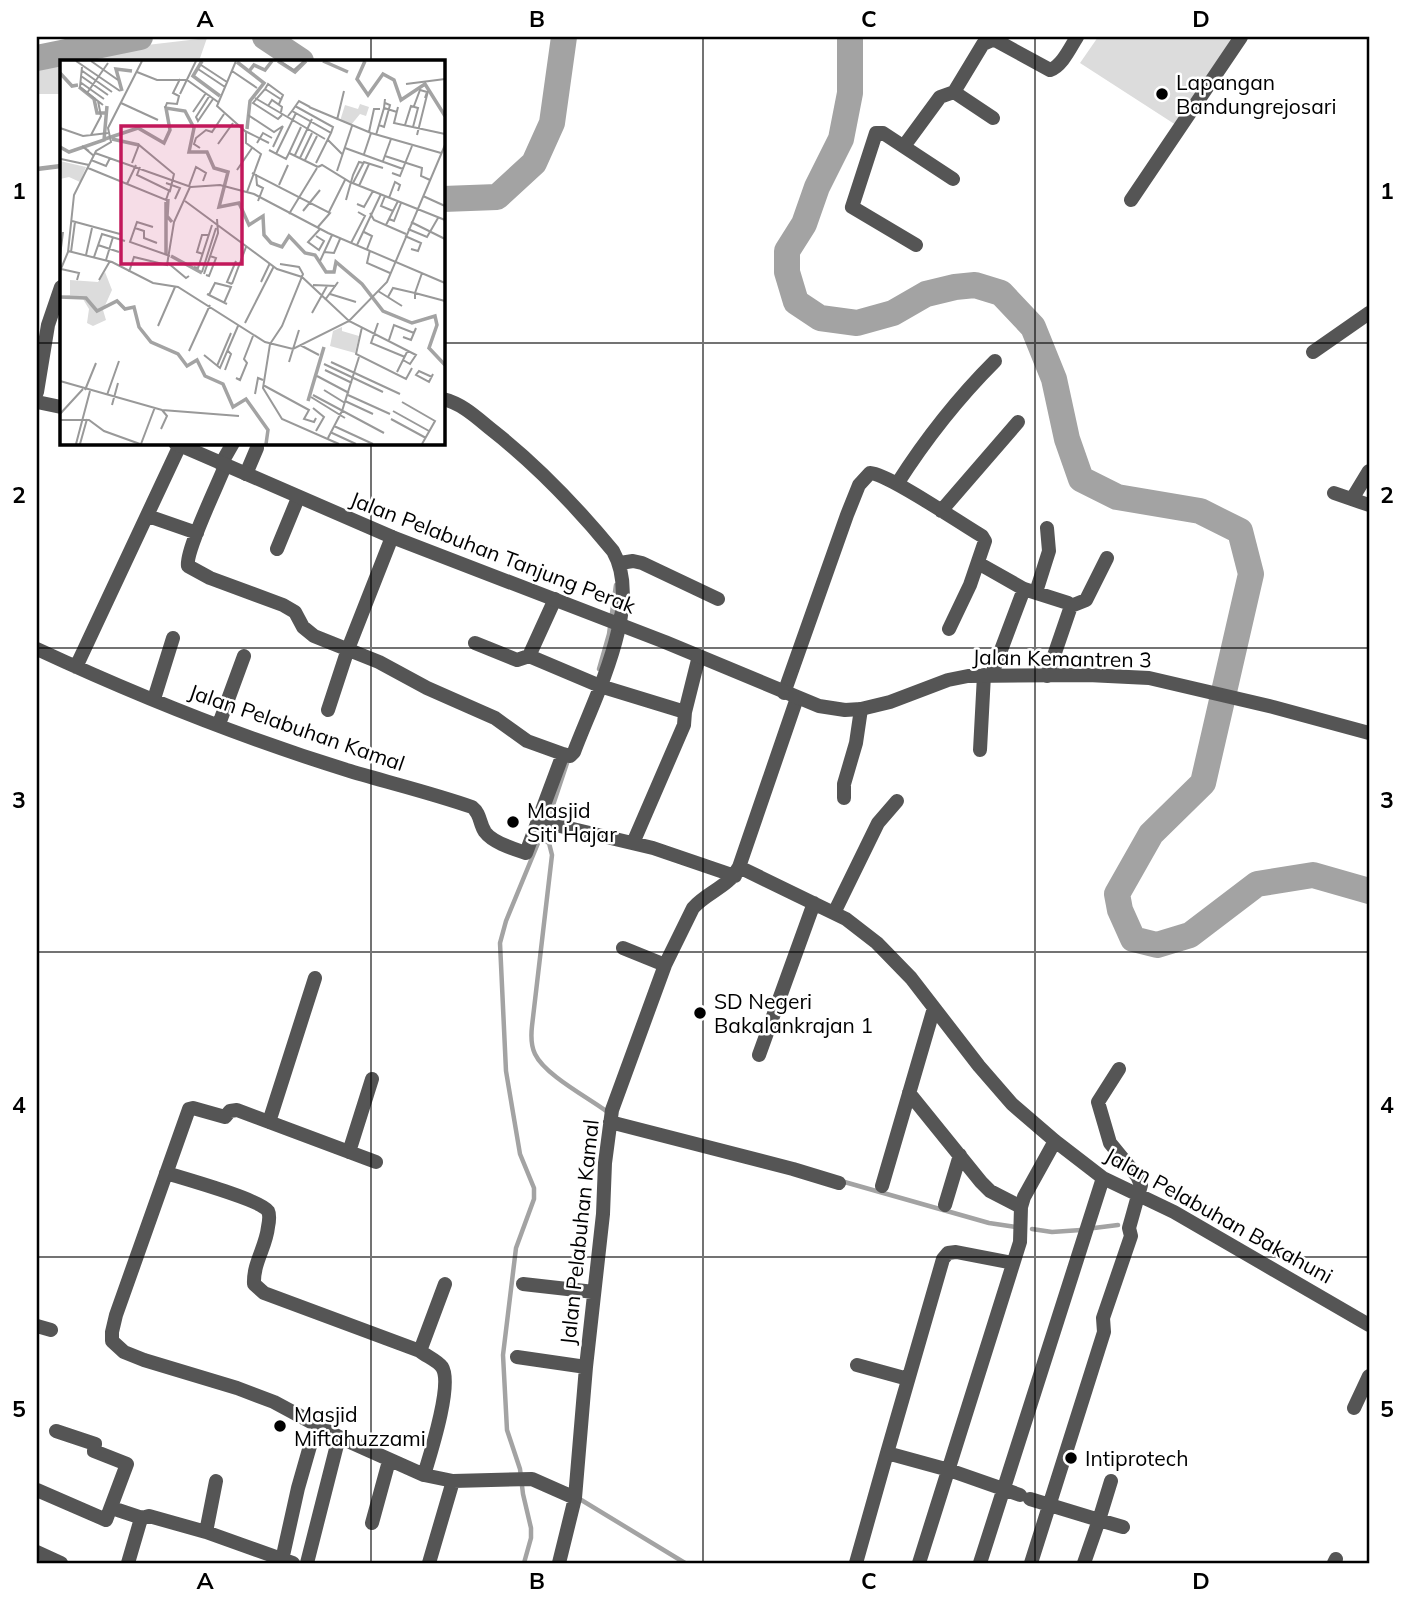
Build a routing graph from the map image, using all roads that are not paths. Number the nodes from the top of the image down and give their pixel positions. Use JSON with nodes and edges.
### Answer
{"nodes":[{"id":1,"x":1077,"y":37,"type":"edge"},
{"id":2,"x":1241,"y":37,"type":"edge"},
{"id":3,"x":954,"y":92,"type":"junction"},
{"id":4,"x":993,"y":118,"type":"dead end"},
{"id":5,"x":904,"y":146,"type":"junction"},
{"id":6,"x":953,"y":179,"type":"dead end"},
{"id":7,"x":1131,"y":200,"type":"dead end"},
{"id":8,"x":916,"y":245,"type":"dead end"},
{"id":9,"x":60,"y":290,"type":"edge"},
{"id":10,"x":1369,"y":313,"type":"edge"},
{"id":11,"x":1313,"y":352,"type":"dead end"},
{"id":12,"x":995,"y":361,"type":"dead end"},
{"id":13,"x":37,"y":392,"type":"edge"},
{"id":14,"x":444,"y":399,"type":"edge"},
{"id":15,"x":37,"y":402,"type":"edge"},
{"id":16,"x":60,"y":407,"type":"edge"},
{"id":17,"x":1018,"y":422,"type":"dead end"},
{"id":18,"x":177,"y":444,"type":"edge"},
{"id":19,"x":233,"y":444,"type":"edge"},
{"id":20,"x":197,"y":447,"type":"edge"},
{"id":21,"x":257,"y":448,"type":"dead end"},
{"id":22,"x":223,"y":465,"type":"junction"},
{"id":23,"x":1369,"y":471,"type":"edge"},
{"id":24,"x":246,"y":474,"type":"junction"},
{"id":25,"x":897,"y":484,"type":"junction"},
{"id":26,"x":1334,"y":493,"type":"dead end"},
{"id":27,"x":298,"y":498,"type":"junction"},
{"id":28,"x":1352,"y":499,"type":"junction"},
{"id":29,"x":1369,"y":505,"type":"edge"},
{"id":30,"x":941,"y":511,"type":"junction"},
{"id":31,"x":148,"y":516,"type":"junction"},
{"id":32,"x":1047,"y":528,"type":"dead end"},
{"id":33,"x":197,"y":533,"type":"junction"},
{"id":34,"x":392,"y":537,"type":"junction"},
{"id":35,"x":277,"y":549,"type":"dead end"},
{"id":36,"x":1107,"y":558,"type":"dead end"},
{"id":37,"x":620,"y":563,"type":"junction"},
{"id":38,"x":978,"y":563,"type":"junction"},
{"id":39,"x":1030,"y":591,"type":"junction"},
{"id":40,"x":718,"y":598,"type":"dead end"},
{"id":41,"x":555,"y":599,"type":"junction"},
{"id":42,"x":1071,"y":606,"type":"junction"},
{"id":43,"x":614,"y":622,"type":"junction"},
{"id":44,"x":949,"y":629,"type":"dead end"},
{"id":45,"x":173,"y":638,"type":"dead end"},
{"id":46,"x":475,"y":643,"type":"dead end"},
{"id":47,"x":37,"y":649,"type":"edge"},
{"id":48,"x":348,"y":649,"type":"junction"},
{"id":49,"x":244,"y":656,"type":"dead end"},
{"id":50,"x":529,"y":656,"type":"junction"},
{"id":51,"x":699,"y":656,"type":"junction"},
{"id":52,"x":76,"y":667,"type":"junction"},
{"id":53,"x":988,"y":675,"type":"junction"},
{"id":54,"x":1047,"y":676,"type":"junction"},
{"id":55,"x":597,"y":685,"type":"junction"},
{"id":56,"x":791,"y":695,"type":"junction"},
{"id":57,"x":154,"y":699,"type":"junction"},
{"id":58,"x":861,"y":709,"type":"junction"},
{"id":59,"x":328,"y":710,"type":"dead end"},
{"id":60,"x":685,"y":712,"type":"junction"},
{"id":61,"x":219,"y":724,"type":"junction"},
{"id":62,"x":1368,"y":731,"type":"edge"},
{"id":63,"x":980,"y":750,"type":"dead end"},
{"id":64,"x":566,"y":754,"type":"junction"},
{"id":65,"x":844,"y":798,"type":"dead end"},
{"id":66,"x":897,"y":801,"type":"dead end"},
{"id":67,"x":545,"y":822,"type":"junction"},
{"id":68,"x":633,"y":843,"type":"junction"},
{"id":69,"x":737,"y":872,"type":"junction"},
{"id":70,"x":814,"y":903,"type":"junction"},
{"id":71,"x":834,"y":913,"type":"junction"},
{"id":72,"x":623,"y":948,"type":"dead end"},
{"id":73,"x":665,"y":965,"type":"junction"},
{"id":74,"x":315,"y":978,"type":"dead end"},
{"id":75,"x":934,"y":1008,"type":"junction"},
{"id":76,"x":759,"y":1055,"type":"dead end"},
{"id":77,"x":1119,"y":1069,"type":"dead end"},
{"id":78,"x":372,"y":1079,"type":"dead end"},
{"id":79,"x":909,"y":1093,"type":"junction"},
{"id":80,"x":268,"y":1122,"type":"junction"},
{"id":81,"x":610,"y":1122,"type":"junction"},
{"id":82,"x":1055,"y":1141,"type":"junction"},
{"id":83,"x":349,"y":1152,"type":"junction"},
{"id":84,"x":960,"y":1155,"type":"junction"},
{"id":85,"x":376,"y":1162,"type":"dead end"},
{"id":86,"x":166,"y":1173,"type":"junction"},
{"id":87,"x":1103,"y":1178,"type":"junction"},
{"id":88,"x":839,"y":1183,"type":"dead end"},
{"id":89,"x":882,"y":1186,"type":"dead end"},
{"id":90,"x":1139,"y":1195,"type":"junction"},
{"id":91,"x":945,"y":1205,"type":"dead end"},
{"id":92,"x":1021,"y":1207,"type":"junction"},
{"id":93,"x":1013,"y":1263,"type":"junction"},
{"id":94,"x":445,"y":1284,"type":"dead end"},
{"id":95,"x":523,"y":1284,"type":"dead end"},
{"id":96,"x":594,"y":1292,"type":"junction"},
{"id":97,"x":1369,"y":1325,"type":"edge"},
{"id":98,"x":37,"y":1326,"type":"edge"},
{"id":99,"x":51,"y":1331,"type":"dead end"},
{"id":100,"x":420,"y":1351,"type":"junction"},
{"id":101,"x":517,"y":1357,"type":"dead end"},
{"id":102,"x":857,"y":1364,"type":"dead end"},
{"id":103,"x":586,"y":1367,"type":"junction"},
{"id":104,"x":1369,"y":1376,"type":"edge"},
{"id":105,"x":908,"y":1379,"type":"junction"},
{"id":106,"x":1354,"y":1408,"type":"dead end"},
{"id":107,"x":316,"y":1425,"type":"junction"},
{"id":108,"x":56,"y":1431,"type":"dead end"},
{"id":109,"x":339,"y":1437,"type":"junction"},
{"id":110,"x":887,"y":1453,"type":"junction"},
{"id":111,"x":389,"y":1461,"type":"junction"},
{"id":112,"x":949,"y":1470,"type":"junction"},
{"id":113,"x":424,"y":1475,"type":"junction"},
{"id":114,"x":216,"y":1481,"type":"dead end"},
{"id":115,"x":453,"y":1481,"type":"junction"},
{"id":116,"x":1111,"y":1481,"type":"dead end"},
{"id":117,"x":37,"y":1490,"type":"edge"},
{"id":118,"x":1003,"y":1490,"type":"junction"},
{"id":119,"x":575,"y":1498,"type":"junction"},
{"id":120,"x":1049,"y":1505,"type":"junction"},
{"id":121,"x":112,"y":1508,"type":"junction"},
{"id":122,"x":142,"y":1518,"type":"junction"},
{"id":123,"x":1099,"y":1520,"type":"junction"},
{"id":124,"x":372,"y":1523,"type":"dead end"},
{"id":125,"x":1123,"y":1527,"type":"dead end"},
{"id":126,"x":206,"y":1532,"type":"junction"},
{"id":127,"x":37,"y":1552,"type":"edge"},
{"id":128,"x":288,"y":1561,"type":"edge"},
{"id":129,"x":61,"y":1563,"type":"edge"},
{"id":130,"x":128,"y":1563,"type":"edge"},
{"id":131,"x":307,"y":1563,"type":"edge"},
{"id":132,"x":429,"y":1563,"type":"edge"},
{"id":133,"x":559,"y":1563,"type":"edge"},
{"id":134,"x":856,"y":1563,"type":"edge"},
{"id":135,"x":919,"y":1563,"type":"edge"},
{"id":136,"x":980,"y":1563,"type":"edge"},
{"id":137,"x":1031,"y":1563,"type":"edge"},
{"id":138,"x":1084,"y":1563,"type":"edge"}],
"edges":[{"from":1,"to":3,"type":"street"},
{"from":2,"to":7,"type":"street"},
{"from":3,"to":4,"type":"street"},
{"from":3,"to":5,"type":"street"},
{"from":5,"to":6,"type":"street"},
{"from":5,"to":8,"type":"street"},
{"from":9,"to":13,"type":"street"},
{"from":10,"to":11,"type":"street"},
{"from":12,"to":25,"type":"street"},
{"from":14,"to":37,"type":"street"},
{"from":15,"to":16,"type":"street"},
{"from":17,"to":30,"type":"street"},
{"from":18,"to":20,"type":"street","name":"Jalan Pelabuhan Tanjung Perak"},
{"from":18,"to":31,"type":"street"},
{"from":19,"to":22,"type":"street"},
{"from":20,"to":22,"type":"street","name":"Jalan Pelabuhan Tanjung Perak"},
{"from":21,"to":24,"type":"street"},
{"from":22,"to":24,"type":"street","name":"Jalan Pelabuhan Tanjung Perak"},
{"from":22,"to":33,"type":"street"},
{"from":23,"to":28,"type":"street"},
{"from":24,"to":27,"type":"street","name":"Jalan Pelabuhan Tanjung Perak"},
{"from":25,"to":30,"type":"street"},
{"from":25,"to":56,"type":"street"},
{"from":26,"to":28,"type":"street"},
{"from":27,"to":34,"type":"street","name":"Jalan Pelabuhan Tanjung Perak"},
{"from":27,"to":35,"type":"street"},
{"from":28,"to":29,"type":"street"},
{"from":30,"to":38,"type":"street"},
{"from":31,"to":33,"type":"street"},
{"from":31,"to":52,"type":"street"},
{"from":32,"to":39,"type":"street"},
{"from":33,"to":48,"type":"street"},
{"from":34,"to":41,"type":"street","name":"Jalan Pelabuhan Tanjung Perak"},
{"from":34,"to":48,"type":"street"},
{"from":36,"to":42,"type":"street"},
{"from":37,"to":40,"type":"street"},
{"from":37,"to":43,"type":"street"},
{"from":38,"to":39,"type":"street"},
{"from":38,"to":44,"type":"street"},
{"from":39,"to":42,"type":"street"},
{"from":39,"to":53,"type":"street"},
{"from":41,"to":43,"type":"street","name":"Jalan Pelabuhan Tanjung Perak"},
{"from":41,"to":50,"type":"street"},
{"from":42,"to":54,"type":"street"},
{"from":43,"to":51,"type":"street","name":"Jalan Pelabuhan Tanjung Perak"},
{"from":43,"to":55,"type":"street"},
{"from":45,"to":57,"type":"street"},
{"from":46,"to":50,"type":"street"},
{"from":47,"to":52,"type":"street","name":"Jalan Pelabuhan Kamal"},
{"from":48,"to":59,"type":"street"},
{"from":48,"to":64,"type":"street"},
{"from":49,"to":61,"type":"street"},
{"from":50,"to":55,"type":"street"},
{"from":51,"to":56,"type":"street","name":"Jalan Pelabuhan Tanjung Perak"},
{"from":51,"to":60,"type":"street"},
{"from":52,"to":57,"type":"street","name":"Jalan Pelabuhan Kamal"},
{"from":53,"to":54,"type":"street","name":"Jalan Kemantren 3"},
{"from":53,"to":58,"type":"street","name":"Jalan Kemantren 3"},
{"from":53,"to":63,"type":"street"},
{"from":54,"to":62,"type":"street","name":"Jalan Kemantren 3"},
{"from":55,"to":60,"type":"street"},
{"from":55,"to":64,"type":"street"},
{"from":56,"to":58,"type":"street","name":"Jalan Kemantren 3"},
{"from":56,"to":69,"type":"street"},
{"from":57,"to":61,"type":"street","name":"Jalan Pelabuhan Kamal"},
{"from":58,"to":65,"type":"street"},
{"from":60,"to":68,"type":"street"},
{"from":61,"to":67,"type":"street","name":"Jalan Pelabuhan Kamal"},
{"from":64,"to":67,"type":"street"},
{"from":66,"to":71,"type":"street"},
{"from":67,"to":68,"type":"street","name":"Jalan Pelabuhan Bakahuni"},
{"from":68,"to":69,"type":"street","name":"Jalan Pelabuhan Bakahuni"},
{"from":69,"to":70,"type":"street","name":"Jalan Pelabuhan Bakahuni"},
{"from":69,"to":73,"type":"street","name":"Jalan Pelabuhan Kamal"},
{"from":70,"to":71,"type":"street","name":"Jalan Pelabuhan Bakahuni"},
{"from":70,"to":76,"type":"street"},
{"from":71,"to":75,"type":"street","name":"Jalan Pelabuhan Bakahuni"},
{"from":72,"to":73,"type":"street"},
{"from":73,"to":81,"type":"street","name":"Jalan Pelabuhan Kamal"},
{"from":74,"to":80,"type":"street"},
{"from":75,"to":79,"type":"street"},
{"from":75,"to":82,"type":"street","name":"Jalan Pelabuhan Bakahuni"},
{"from":77,"to":90,"type":"street"},
{"from":78,"to":83,"type":"street"},
{"from":79,"to":84,"type":"street"},
{"from":79,"to":89,"type":"street"},
{"from":80,"to":83,"type":"street"},
{"from":80,"to":86,"type":"street"},
{"from":81,"to":88,"type":"street"},
{"from":81,"to":96,"type":"street","name":"Jalan Pelabuhan Kamal"},
{"from":82,"to":87,"type":"street","name":"Jalan Pelabuhan Bakahuni"},
{"from":82,"to":92,"type":"street"},
{"from":83,"to":85,"type":"street"},
{"from":84,"to":91,"type":"street"},
{"from":84,"to":92,"type":"street"},
{"from":86,"to":100,"type":"street"},
{"from":86,"to":107,"type":"street"},
{"from":87,"to":90,"type":"street","name":"Jalan Pelabuhan Bakahuni"},
{"from":87,"to":118,"type":"street"},
{"from":90,"to":97,"type":"street","name":"Jalan Pelabuhan Bakahuni"},
{"from":90,"to":120,"type":"street"},
{"from":92,"to":93,"type":"street"},
{"from":93,"to":105,"type":"street"},
{"from":93,"to":112,"type":"street"},
{"from":94,"to":100,"type":"street"},
{"from":95,"to":96,"type":"street"},
{"from":96,"to":103,"type":"street","name":"Jalan Pelabuhan Kamal"},
{"from":98,"to":99,"type":"street"},
{"from":100,"to":113,"type":"street"},
{"from":101,"to":103,"type":"street"},
{"from":102,"to":105,"type":"street"},
{"from":103,"to":119,"type":"street","name":"Jalan Pelabuhan Kamal"},
{"from":104,"to":106,"type":"street"},
{"from":105,"to":110,"type":"street"},
{"from":107,"to":109,"type":"street"},
{"from":107,"to":128,"type":"street"},
{"from":108,"to":121,"type":"street"},
{"from":109,"to":111,"type":"street"},
{"from":109,"to":131,"type":"street"},
{"from":110,"to":112,"type":"street"},
{"from":110,"to":134,"type":"street"},
{"from":111,"to":113,"type":"street"},
{"from":111,"to":124,"type":"street"},
{"from":112,"to":118,"type":"street"},
{"from":112,"to":135,"type":"street"},
{"from":113,"to":115,"type":"street"},
{"from":114,"to":126,"type":"street"},
{"from":115,"to":119,"type":"street"},
{"from":115,"to":132,"type":"street"},
{"from":116,"to":123,"type":"street"},
{"from":117,"to":121,"type":"street"},
{"from":118,"to":120,"type":"street"},
{"from":118,"to":136,"type":"street"},
{"from":119,"to":133,"type":"street","name":"Jalan Pelabuhan Kamal"},
{"from":120,"to":123,"type":"street"},
{"from":120,"to":137,"type":"street"},
{"from":121,"to":122,"type":"street"},
{"from":122,"to":126,"type":"street"},
{"from":122,"to":130,"type":"street"},
{"from":123,"to":125,"type":"street"},
{"from":123,"to":138,"type":"street"},
{"from":126,"to":128,"type":"street"},
{"from":127,"to":129,"type":"street"}]}
